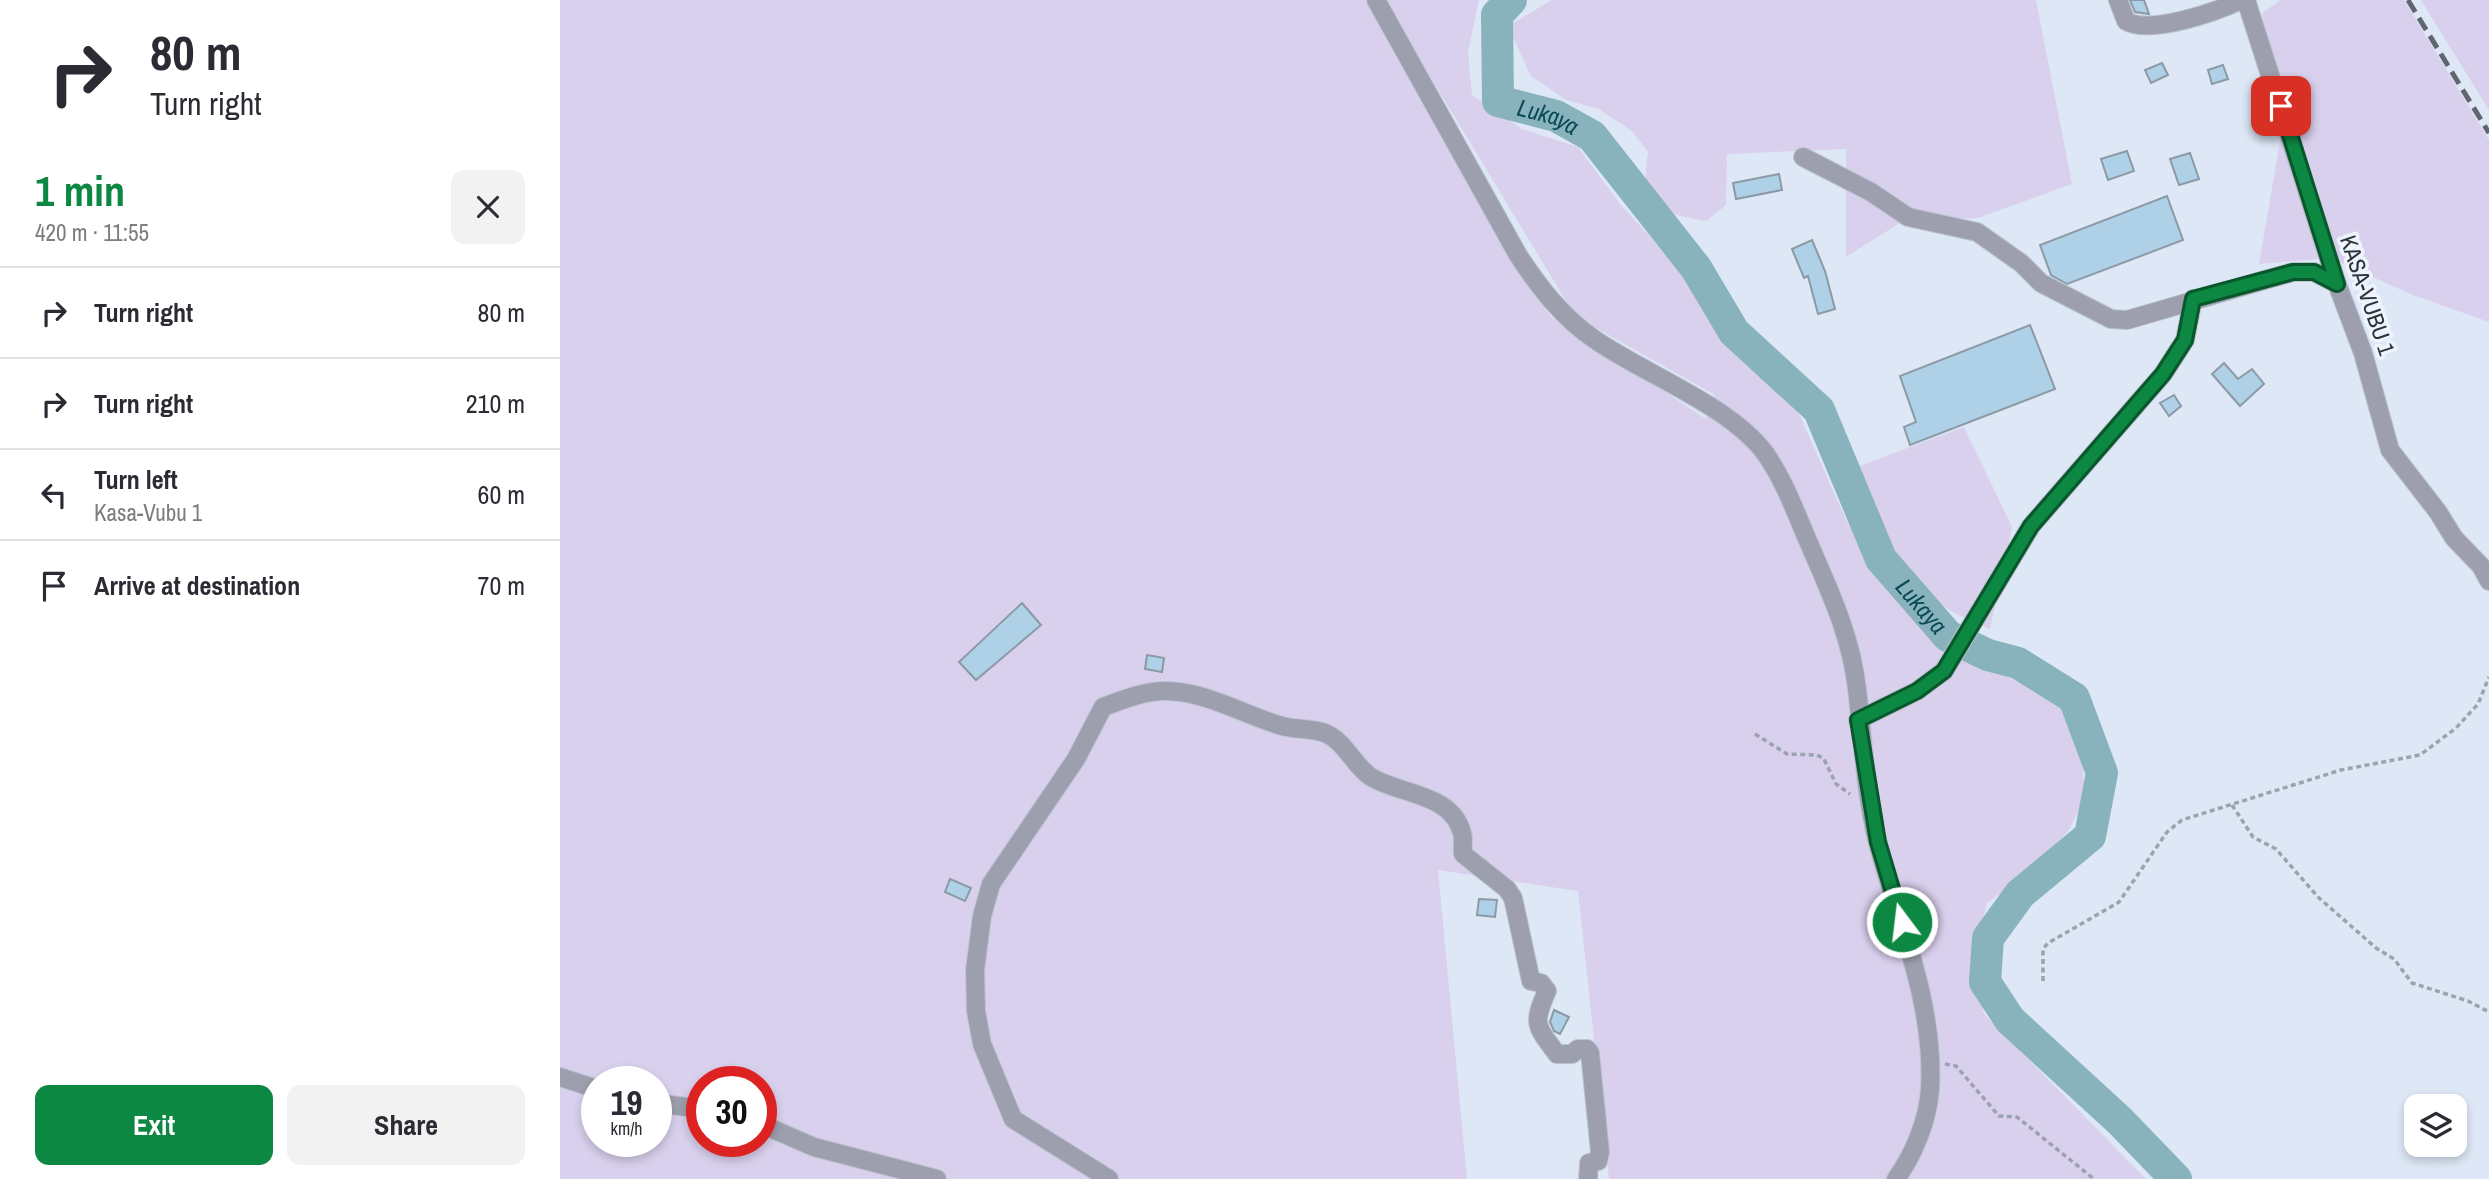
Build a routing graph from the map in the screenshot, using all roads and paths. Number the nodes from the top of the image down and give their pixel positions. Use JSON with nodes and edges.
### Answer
{"nodes":[{"id":1,"x":1376,"y":0,"type":"edge"},
{"id":2,"x":2118,"y":0,"type":"edge"},
{"id":3,"x":2241,"y":0,"type":"edge"},
{"id":4,"x":2246,"y":0,"type":"edge"},
{"id":5,"x":1803,"y":157,"type":"dead end"},
{"id":6,"x":2337,"y":284,"type":"junction"},
{"id":7,"x":2193,"y":299,"type":"junction"},
{"id":8,"x":2489,"y":581,"type":"edge"},
{"id":9,"x":2489,"y":677,"type":"edge"},
{"id":10,"x":1858,"y":720,"type":"junction"},
{"id":11,"x":1755,"y":734,"type":"dead end"},
{"id":12,"x":2232,"y":805,"type":"junction"},
{"id":13,"x":1870,"y":806,"type":"junction"},
{"id":14,"x":2043,"y":981,"type":"dead end"},
{"id":15,"x":2489,"y":1012,"type":"edge"},
{"id":16,"x":1930,"y":1062,"type":"junction"},
{"id":17,"x":560,"y":1077,"type":"edge"},
{"id":18,"x":581,"y":1084,"type":"edge"},
{"id":19,"x":777,"y":1131,"type":"edge"},
{"id":20,"x":937,"y":1179,"type":"edge"},
{"id":21,"x":1109,"y":1179,"type":"edge"},
{"id":22,"x":1588,"y":1179,"type":"edge"},
{"id":23,"x":1896,"y":1179,"type":"edge"},
{"id":24,"x":2094,"y":1179,"type":"edge"}],
"edges":[{"from":1,"to":10,"type":"street"},
{"from":2,"to":3,"type":"street"},
{"from":4,"to":6,"type":"street","name":"KASA-VUBU 1"},
{"from":5,"to":7,"type":"street"},
{"from":6,"to":7,"type":"street"},
{"from":6,"to":8,"type":"street","name":"KASA-VUBU 1"},
{"from":7,"to":10,"type":"street"},
{"from":9,"to":12,"type":"path"},
{"from":10,"to":13,"type":"street"},
{"from":11,"to":13,"type":"path"},
{"from":12,"to":14,"type":"path"},
{"from":12,"to":15,"type":"path"},
{"from":13,"to":16,"type":"street"},
{"from":16,"to":23,"type":"street"},
{"from":16,"to":24,"type":"path"},
{"from":17,"to":18,"type":"street"},
{"from":19,"to":20,"type":"street"},
{"from":21,"to":22,"type":"street"}]}
